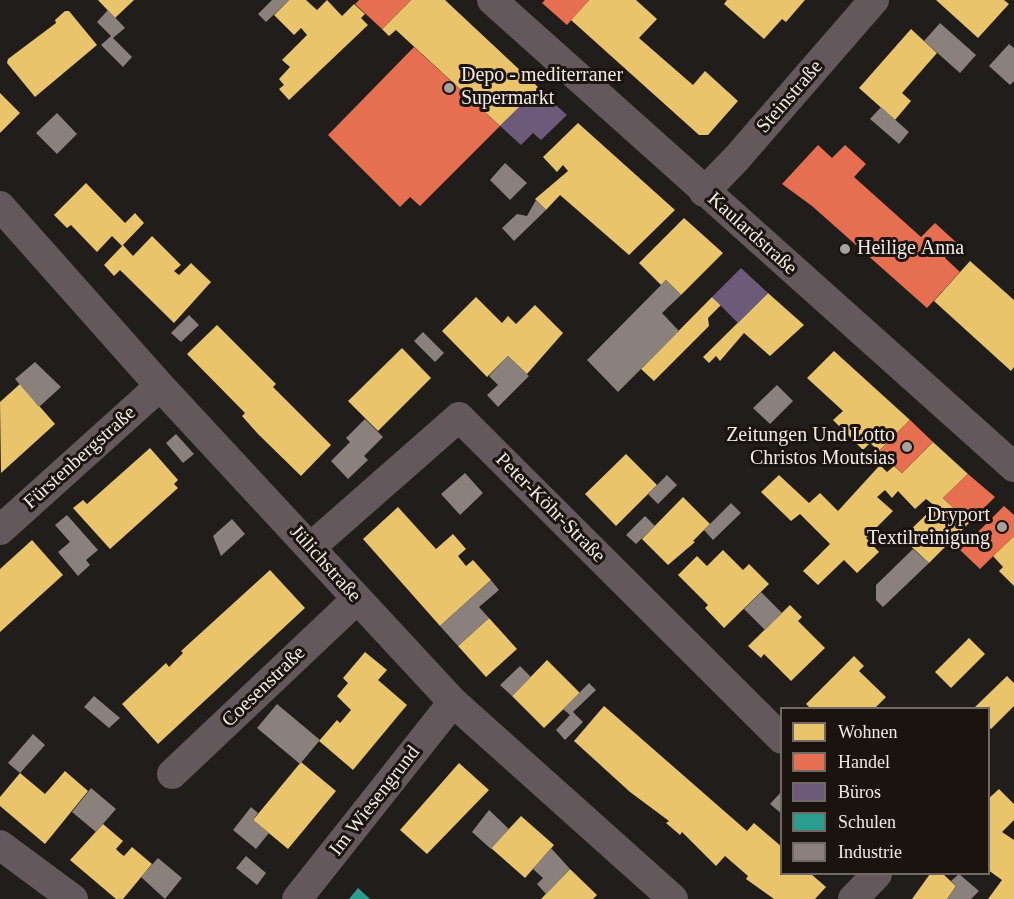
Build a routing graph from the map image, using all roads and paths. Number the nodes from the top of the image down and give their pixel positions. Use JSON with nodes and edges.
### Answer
{"nodes":[{"id":1,"x":492,"y":0,"type":"edge"},
{"id":2,"x":874,"y":0,"type":"edge"},
{"id":3,"x":704,"y":192,"type":"junction"},
{"id":4,"x":0,"y":206,"type":"edge"},
{"id":5,"x":160,"y":386,"type":"junction"},
{"id":6,"x":1014,"y":466,"type":"edge"},
{"id":7,"x":0,"y":530,"type":"edge"},
{"id":8,"x":311,"y":548,"type":"junction"},
{"id":9,"x":357,"y":599,"type":"junction"},
{"id":10,"x":453,"y":702,"type":"junction"},
{"id":11,"x":780,"y":737,"type":"edge"},
{"id":12,"x":172,"y":774,"type":"dead end"},
{"id":13,"x":0,"y":845,"type":"edge"},
{"id":14,"x":875,"y":875,"type":"edge"},
{"id":15,"x":73,"y":899,"type":"edge"},
{"id":16,"x":297,"y":899,"type":"edge"},
{"id":17,"x":673,"y":899,"type":"edge"},
{"id":18,"x":853,"y":899,"type":"edge"}],
"edges":[{"from":1,"to":3,"type":"street","name":"Kaulardstraße"},
{"from":2,"to":3,"type":"street","name":"Steinstraße"},
{"from":3,"to":6,"type":"street","name":"Kaulardstraße"},
{"from":4,"to":5,"type":"street","name":"Jülichstraße"},
{"from":5,"to":7,"type":"street","name":"Fürstenbergstraße"},
{"from":5,"to":8,"type":"street","name":"Jülichstraße"},
{"from":8,"to":9,"type":"street","name":"Jülichstraße"},
{"from":8,"to":11,"type":"street","name":"Peter-Köhr-Straße"},
{"from":9,"to":10,"type":"street","name":"Jülichstraße"},
{"from":9,"to":12,"type":"street","name":"Coesenstraße"},
{"from":10,"to":16,"type":"street","name":"Im Wiesengrund"},
{"from":10,"to":17,"type":"street","name":"Jülichstraße"},
{"from":13,"to":15,"type":"street"},
{"from":14,"to":18,"type":"street"}]}
